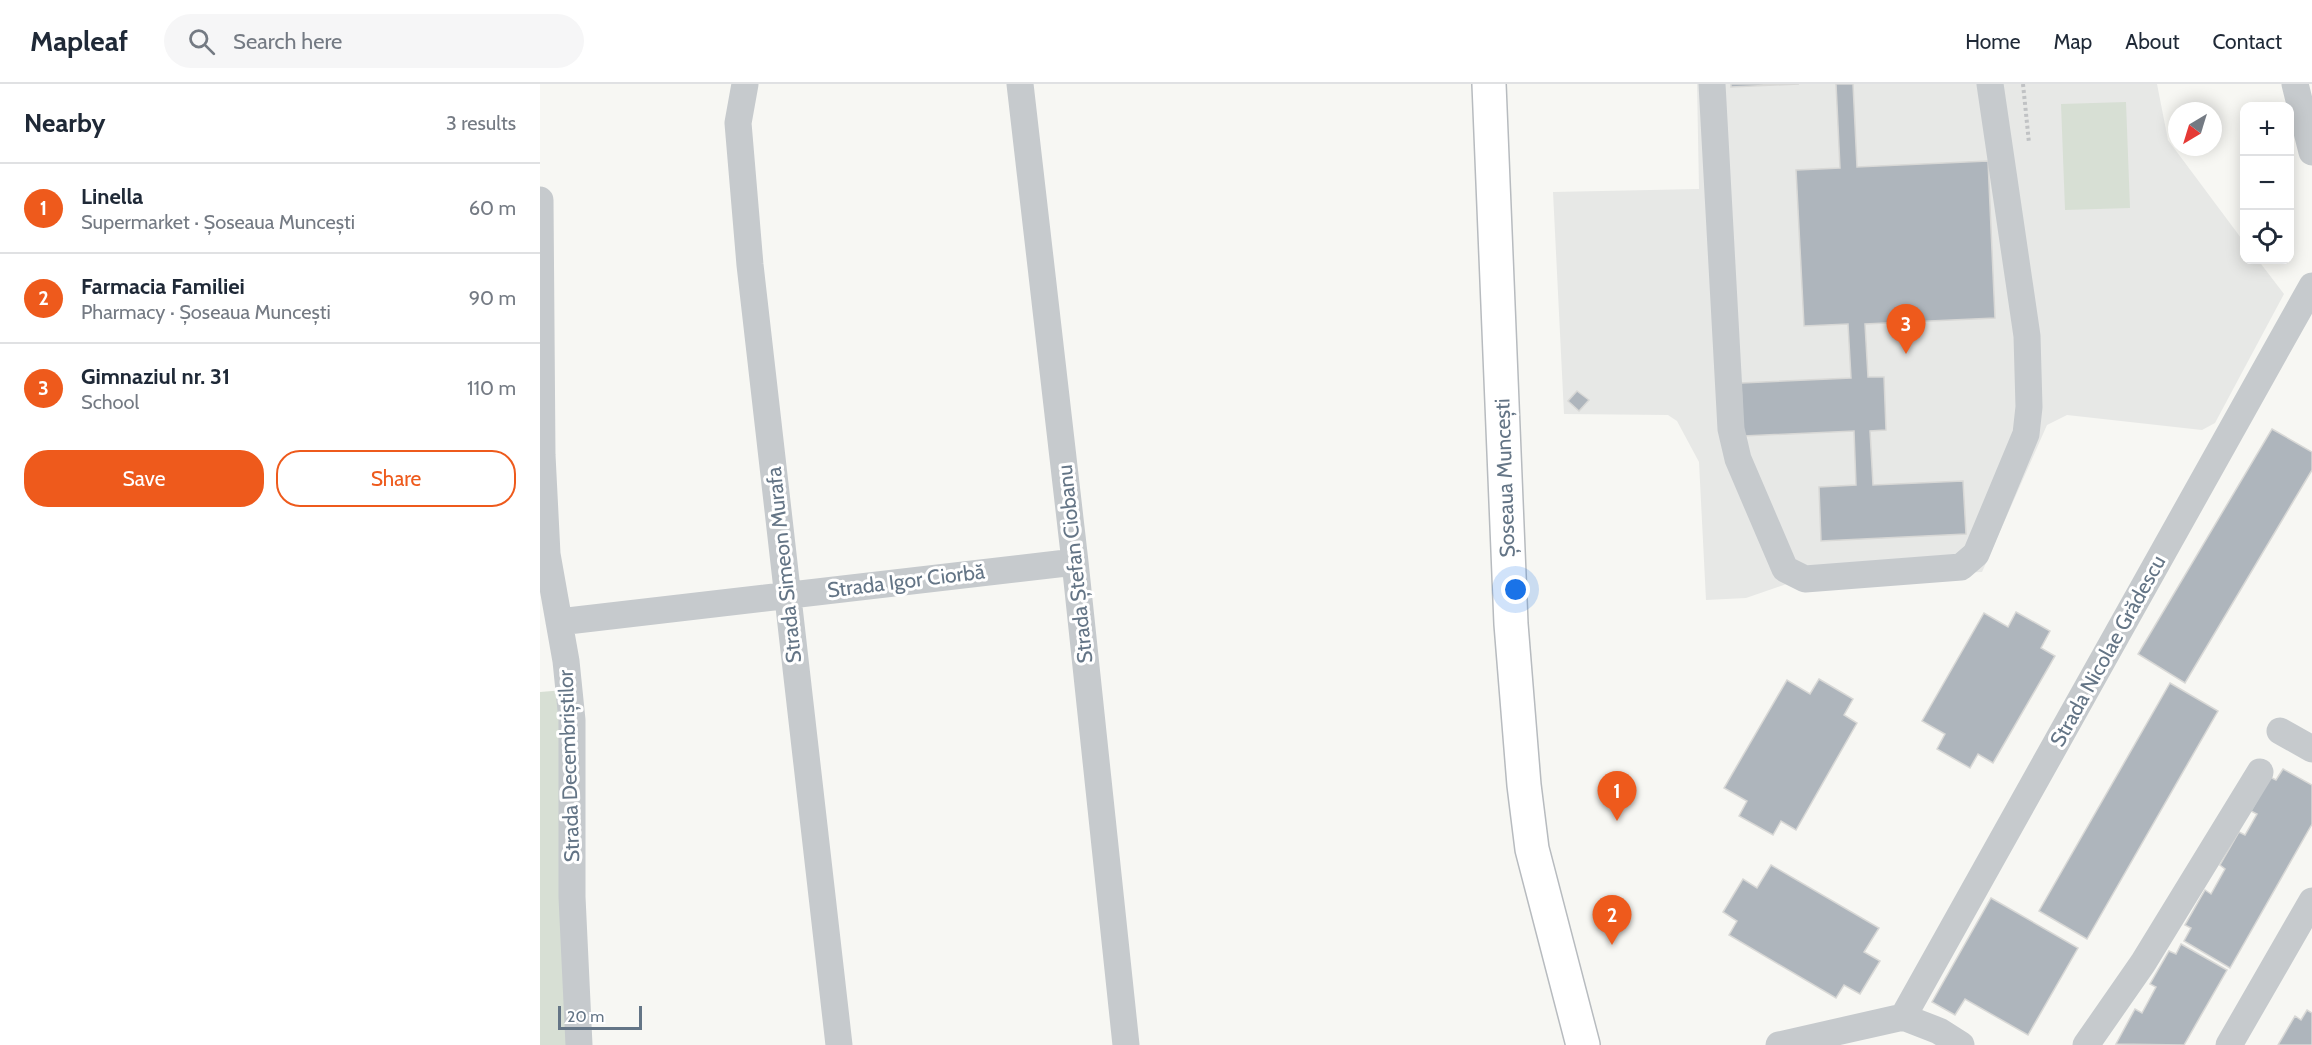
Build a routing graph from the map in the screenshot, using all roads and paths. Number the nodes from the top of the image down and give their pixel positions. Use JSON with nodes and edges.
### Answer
{"nodes":[{"id":1,"x":745,"y":84,"type":"edge"},
{"id":2,"x":1020,"y":84,"type":"edge"},
{"id":3,"x":1489,"y":84,"type":"edge"},
{"id":4,"x":1712,"y":84,"type":"edge"},
{"id":5,"x":1990,"y":84,"type":"edge"},
{"id":6,"x":2295,"y":84,"type":"edge"},
{"id":7,"x":2312,"y":152,"type":"edge"},
{"id":8,"x":540,"y":200,"type":"edge"},
{"id":9,"x":2312,"y":286,"type":"edge"},
{"id":10,"x":1075,"y":562,"type":"junction"},
{"id":11,"x":786,"y":596,"type":"junction"},
{"id":12,"x":559,"y":622,"type":"junction"},
{"id":13,"x":2280,"y":731,"type":"dead end"},
{"id":14,"x":2312,"y":749,"type":"edge"},
{"id":15,"x":2260,"y":772,"type":"dead end"},
{"id":16,"x":2312,"y":901,"type":"edge"},
{"id":17,"x":1903,"y":1017,"type":"junction"},
{"id":18,"x":579,"y":1045,"type":"edge"},
{"id":19,"x":839,"y":1045,"type":"edge"},
{"id":20,"x":1126,"y":1045,"type":"edge"},
{"id":21,"x":1583,"y":1045,"type":"edge"},
{"id":22,"x":1779,"y":1045,"type":"edge"},
{"id":23,"x":1960,"y":1045,"type":"edge"},
{"id":24,"x":2086,"y":1045,"type":"edge"},
{"id":25,"x":2229,"y":1045,"type":"edge"}],
"edges":[{"from":1,"to":11,"type":"street","name":"Strada Simeon Murafa"},
{"from":2,"to":10,"type":"street","name":"Strada Ștefan Ciobanu"},
{"from":3,"to":21,"type":"main road","name":"Șoseaua Muncești"},
{"from":4,"to":5,"type":"street"},
{"from":6,"to":7,"type":"street"},
{"from":8,"to":12,"type":"street","name":"Strada Decembriștilor"},
{"from":9,"to":17,"type":"street","name":"Strada Nicolae Grădescu"},
{"from":10,"to":11,"type":"street","name":"Strada Igor Ciorbă"},
{"from":10,"to":20,"type":"street","name":"Strada Ștefan Ciobanu"},
{"from":11,"to":12,"type":"street","name":"Strada Igor Ciorbă"},
{"from":11,"to":19,"type":"street","name":"Strada Simeon Murafa"},
{"from":12,"to":18,"type":"street","name":"Strada Decembriștilor"},
{"from":13,"to":14,"type":"street"},
{"from":15,"to":24,"type":"street"},
{"from":16,"to":25,"type":"street"},
{"from":17,"to":22,"type":"street"},
{"from":17,"to":23,"type":"street"}]}
